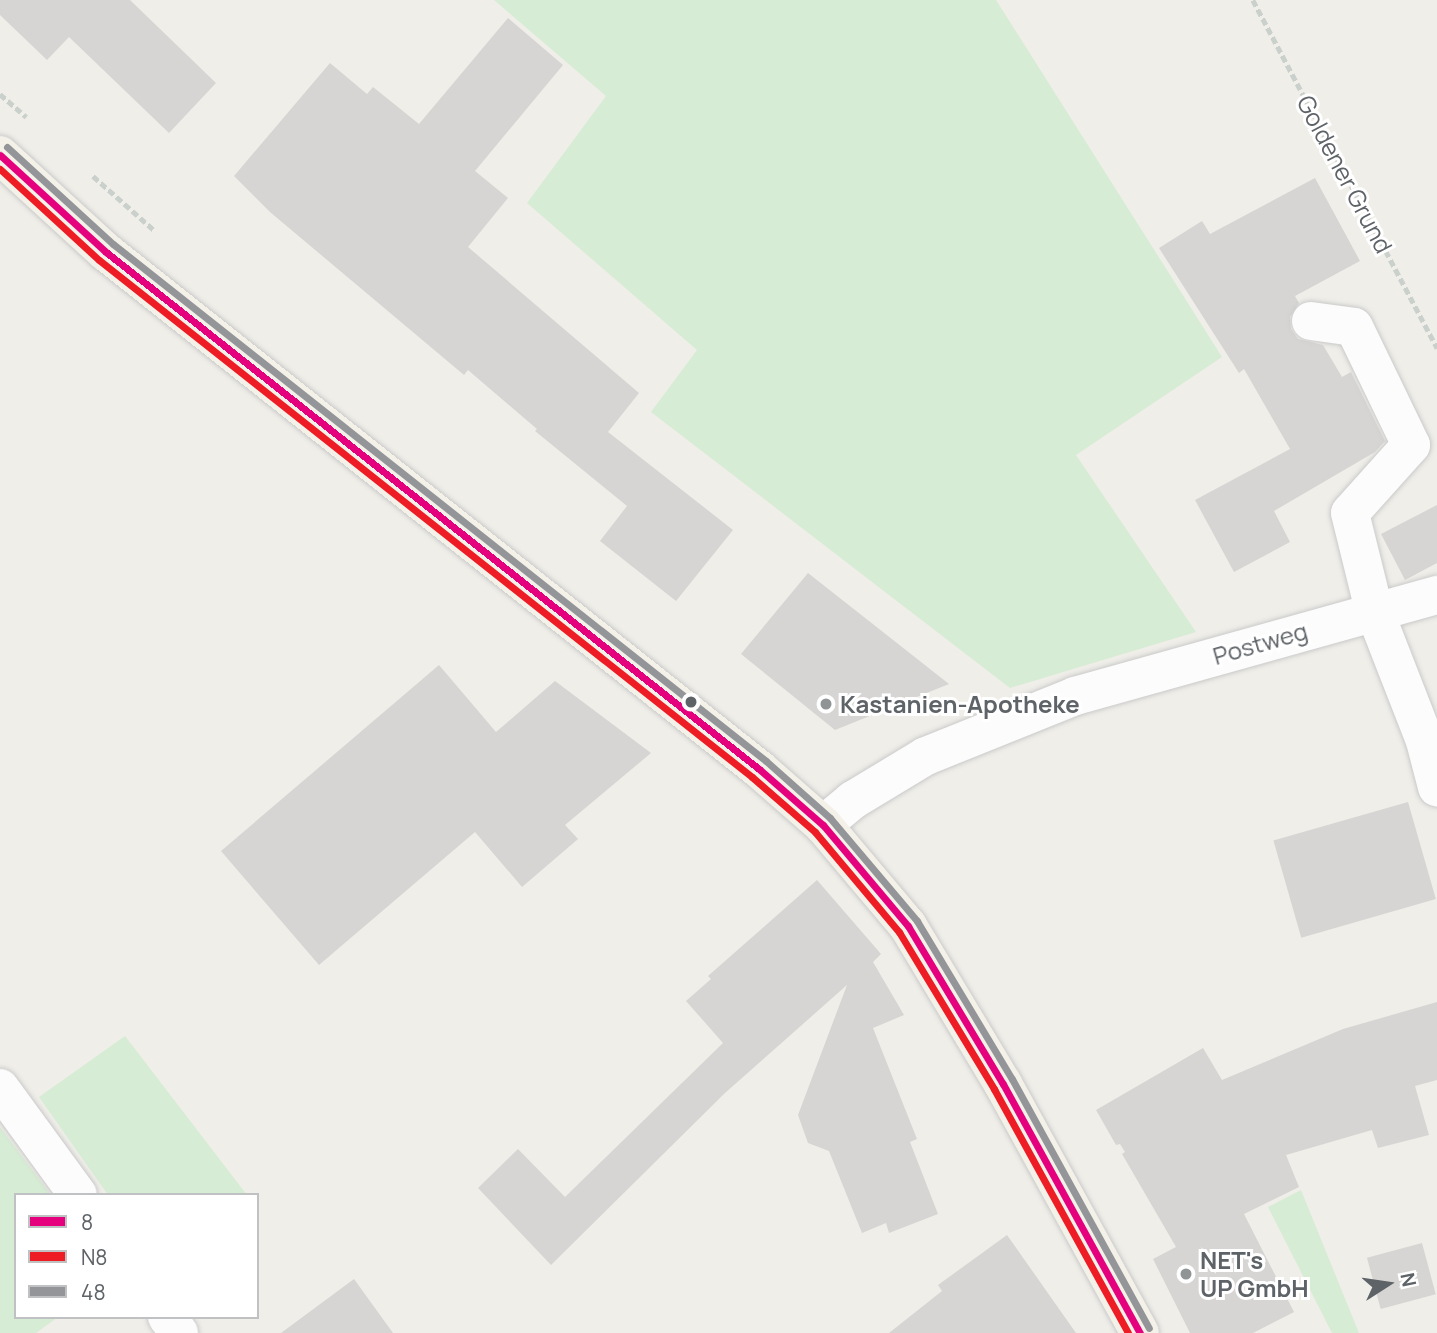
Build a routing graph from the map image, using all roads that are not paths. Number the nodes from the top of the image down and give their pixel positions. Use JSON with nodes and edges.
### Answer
{"nodes":[{"id":1,"x":0,"y":155,"type":"edge"},
{"id":2,"x":1311,"y":321,"type":"dead end"},
{"id":3,"x":1437,"y":595,"type":"edge"},
{"id":4,"x":1374,"y":610,"type":"junction"},
{"id":5,"x":1437,"y":787,"type":"edge"},
{"id":6,"x":823,"y":825,"type":"junction"},
{"id":7,"x":0,"y":1088,"type":"edge"},
{"id":8,"x":77,"y":1193,"type":"edge"},
{"id":9,"x":1140,"y":1333,"type":"edge"}],
"edges":[{"from":1,"to":6,"type":"main road"},
{"from":2,"to":4,"type":"street"},
{"from":3,"to":4,"type":"street","name":"Postweg"},
{"from":4,"to":5,"type":"street"},
{"from":4,"to":6,"type":"street","name":"Postweg"},
{"from":6,"to":9,"type":"main road"},
{"from":7,"to":8,"type":"street"}]}
